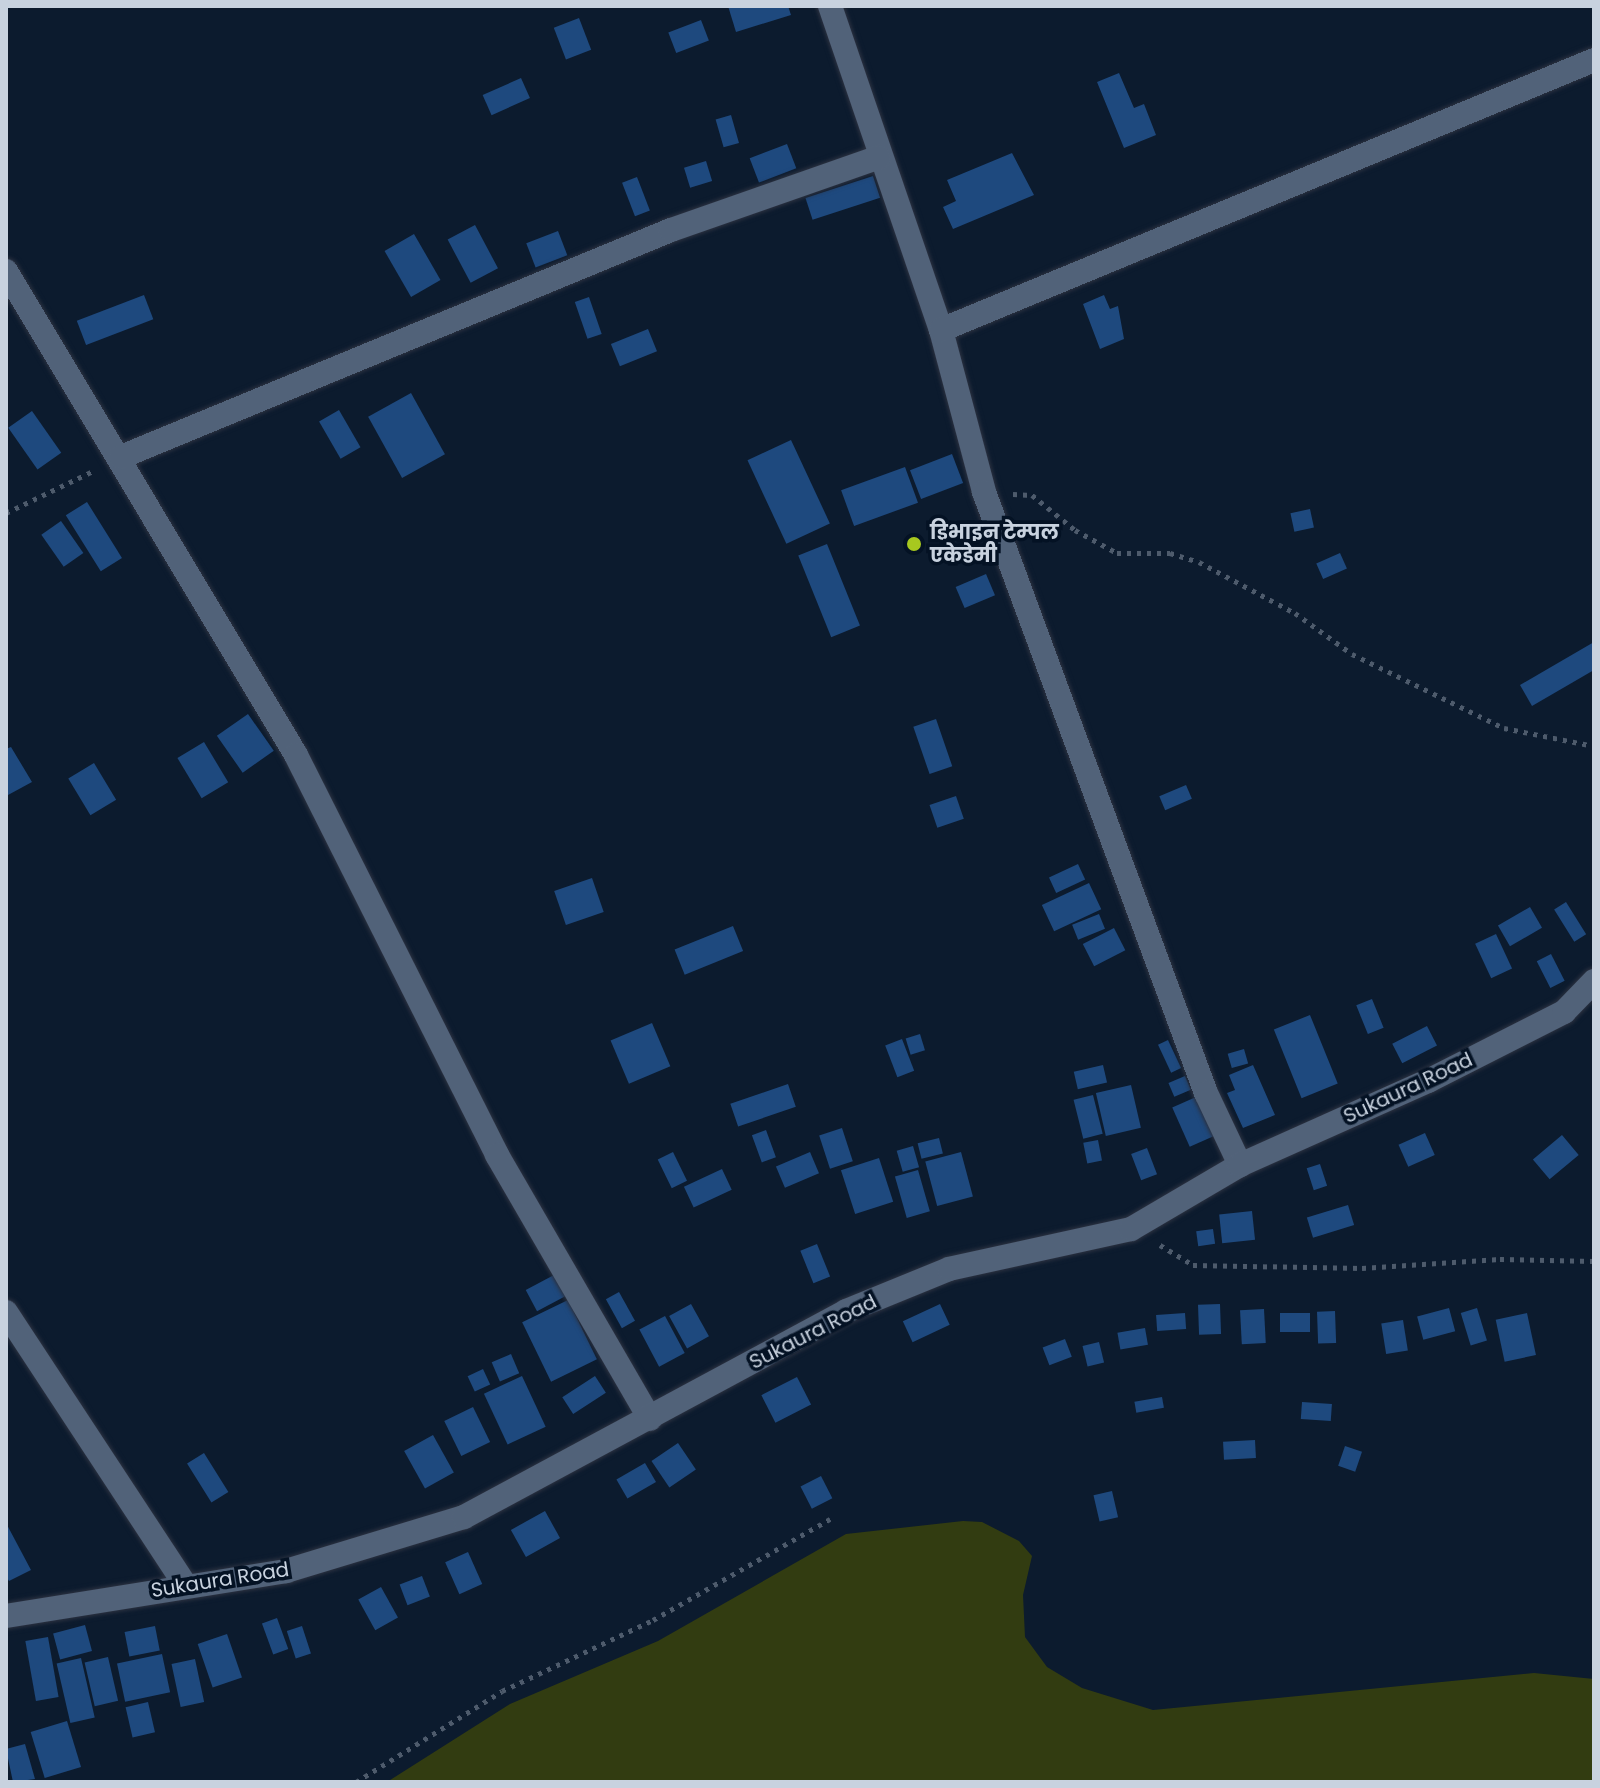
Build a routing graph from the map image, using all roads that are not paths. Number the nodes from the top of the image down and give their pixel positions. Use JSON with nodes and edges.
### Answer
{"nodes":[{"id":1,"x":830,"y":6,"type":"edge"},
{"id":2,"x":1594,"y":60,"type":"edge"},
{"id":3,"x":879,"y":157,"type":"junction"},
{"id":4,"x":6,"y":271,"type":"edge"},
{"id":5,"x":941,"y":330,"type":"junction"},
{"id":6,"x":121,"y":457,"type":"junction"},
{"id":7,"x":1594,"y":981,"type":"edge"},
{"id":8,"x":1240,"y":1165,"type":"junction"},
{"id":9,"x":6,"y":1312,"type":"edge"},
{"id":10,"x":650,"y":1419,"type":"junction"},
{"id":11,"x":186,"y":1586,"type":"junction"},
{"id":12,"x":6,"y":1616,"type":"edge"}],
"edges":[{"from":1,"to":3,"type":"street"},
{"from":2,"to":5,"type":"street"},
{"from":3,"to":5,"type":"street"},
{"from":3,"to":6,"type":"street"},
{"from":4,"to":6,"type":"street"},
{"from":5,"to":8,"type":"street"},
{"from":6,"to":10,"type":"street"},
{"from":7,"to":8,"type":"street","name":"Sukaura Road"},
{"from":8,"to":10,"type":"street","name":"Sukaura Road"},
{"from":9,"to":11,"type":"street"},
{"from":10,"to":11,"type":"street","name":"Sukaura Road"},
{"from":11,"to":12,"type":"street","name":"Sukaura Road"}]}
